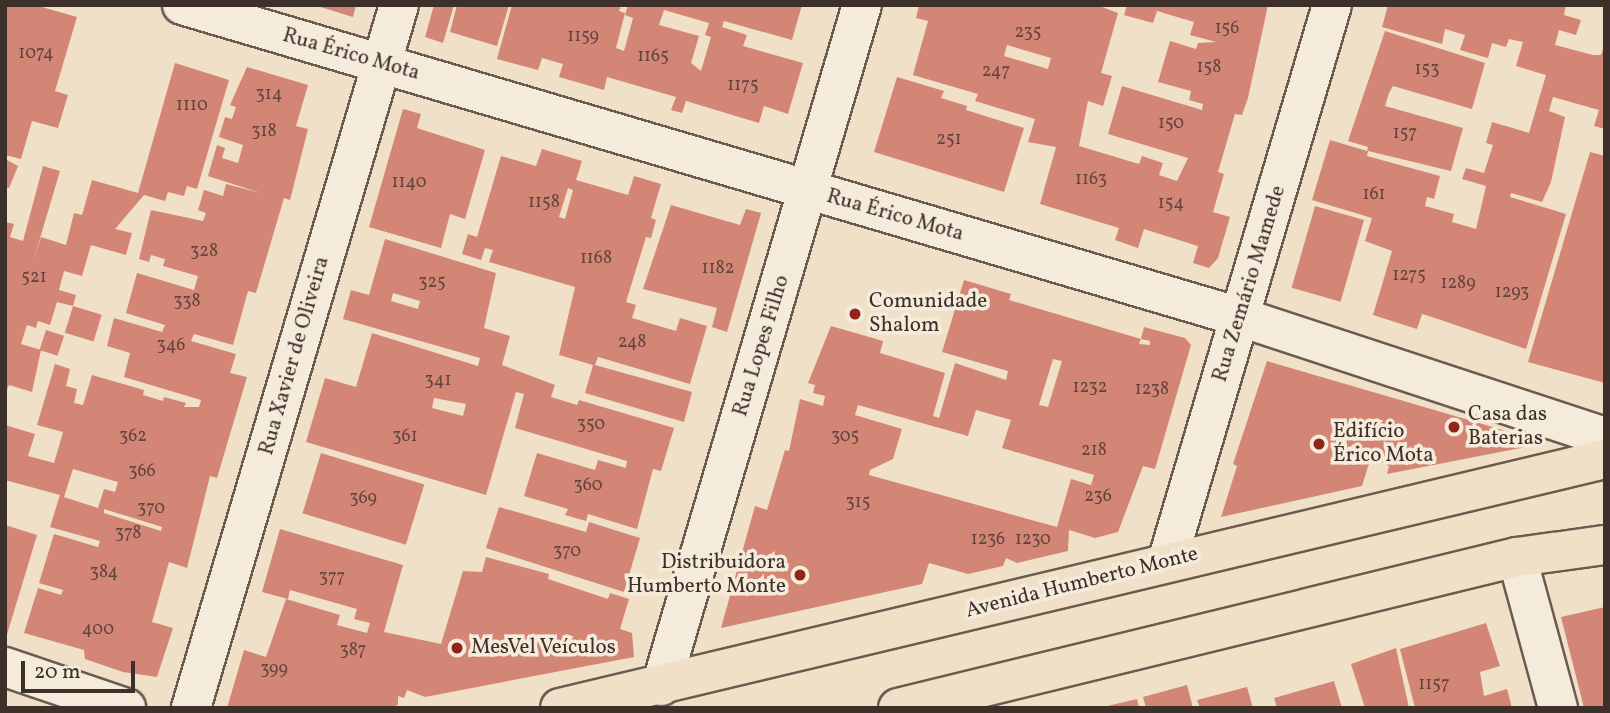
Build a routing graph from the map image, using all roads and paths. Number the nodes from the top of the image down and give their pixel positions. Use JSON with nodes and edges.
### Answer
{"nodes":[{"id":1,"x":182,"y":5,"type":"edge"},
{"id":2,"x":399,"y":5,"type":"edge"},
{"id":3,"x":862,"y":5,"type":"edge"},
{"id":4,"x":1332,"y":5,"type":"edge"},
{"id":5,"x":382,"y":63,"type":"junction"},
{"id":6,"x":808,"y":190,"type":"junction"},
{"id":7,"x":1240,"y":317,"type":"junction"},
{"id":8,"x":1605,"y":437,"type":"edge"},
{"id":9,"x":1605,"y":460,"type":"edge"},
{"id":10,"x":1605,"y":545,"type":"edge"},
{"id":11,"x":1517,"y":557,"type":"junction"},
{"id":12,"x":1167,"y":562,"type":"junction"},
{"id":13,"x":5,"y":667,"type":"edge"},
{"id":14,"x":661,"y":686,"type":"junction"},
{"id":15,"x":126,"y":708,"type":"edge"},
{"id":16,"x":191,"y":708,"type":"edge"},
{"id":17,"x":560,"y":708,"type":"edge"},
{"id":18,"x":898,"y":708,"type":"edge"},
{"id":19,"x":1558,"y":708,"type":"edge"}],
"edges":[{"from":1,"to":5,"type":"street","name":"Rua Érico Mota"},
{"from":2,"to":5,"type":"street","name":"Rua Xavier de Oliveira"},
{"from":3,"to":6,"type":"street","name":"Rua Lopes Filho"},
{"from":4,"to":7,"type":"street","name":"Rua Zemário Mamede"},
{"from":5,"to":6,"type":"street","name":"Rua Érico Mota"},
{"from":5,"to":16,"type":"street","name":"Rua Xavier de Oliveira"},
{"from":6,"to":7,"type":"street","name":"Rua Érico Mota"},
{"from":6,"to":14,"type":"street","name":"Rua Lopes Filho"},
{"from":7,"to":8,"type":"street","name":"Rua Érico Mota"},
{"from":7,"to":12,"type":"street","name":"Rua Zemário Mamede"},
{"from":9,"to":12,"type":"main road","name":"Avenida Humberto Monte"},
{"from":10,"to":11,"type":"main road"},
{"from":11,"to":18,"type":"main road"},
{"from":11,"to":19,"type":"street"},
{"from":12,"to":14,"type":"main road","name":"Avenida Humberto Monte"},
{"from":13,"to":15,"type":"street"},
{"from":14,"to":17,"type":"main road","name":"Avenida Humberto Monte"}]}
